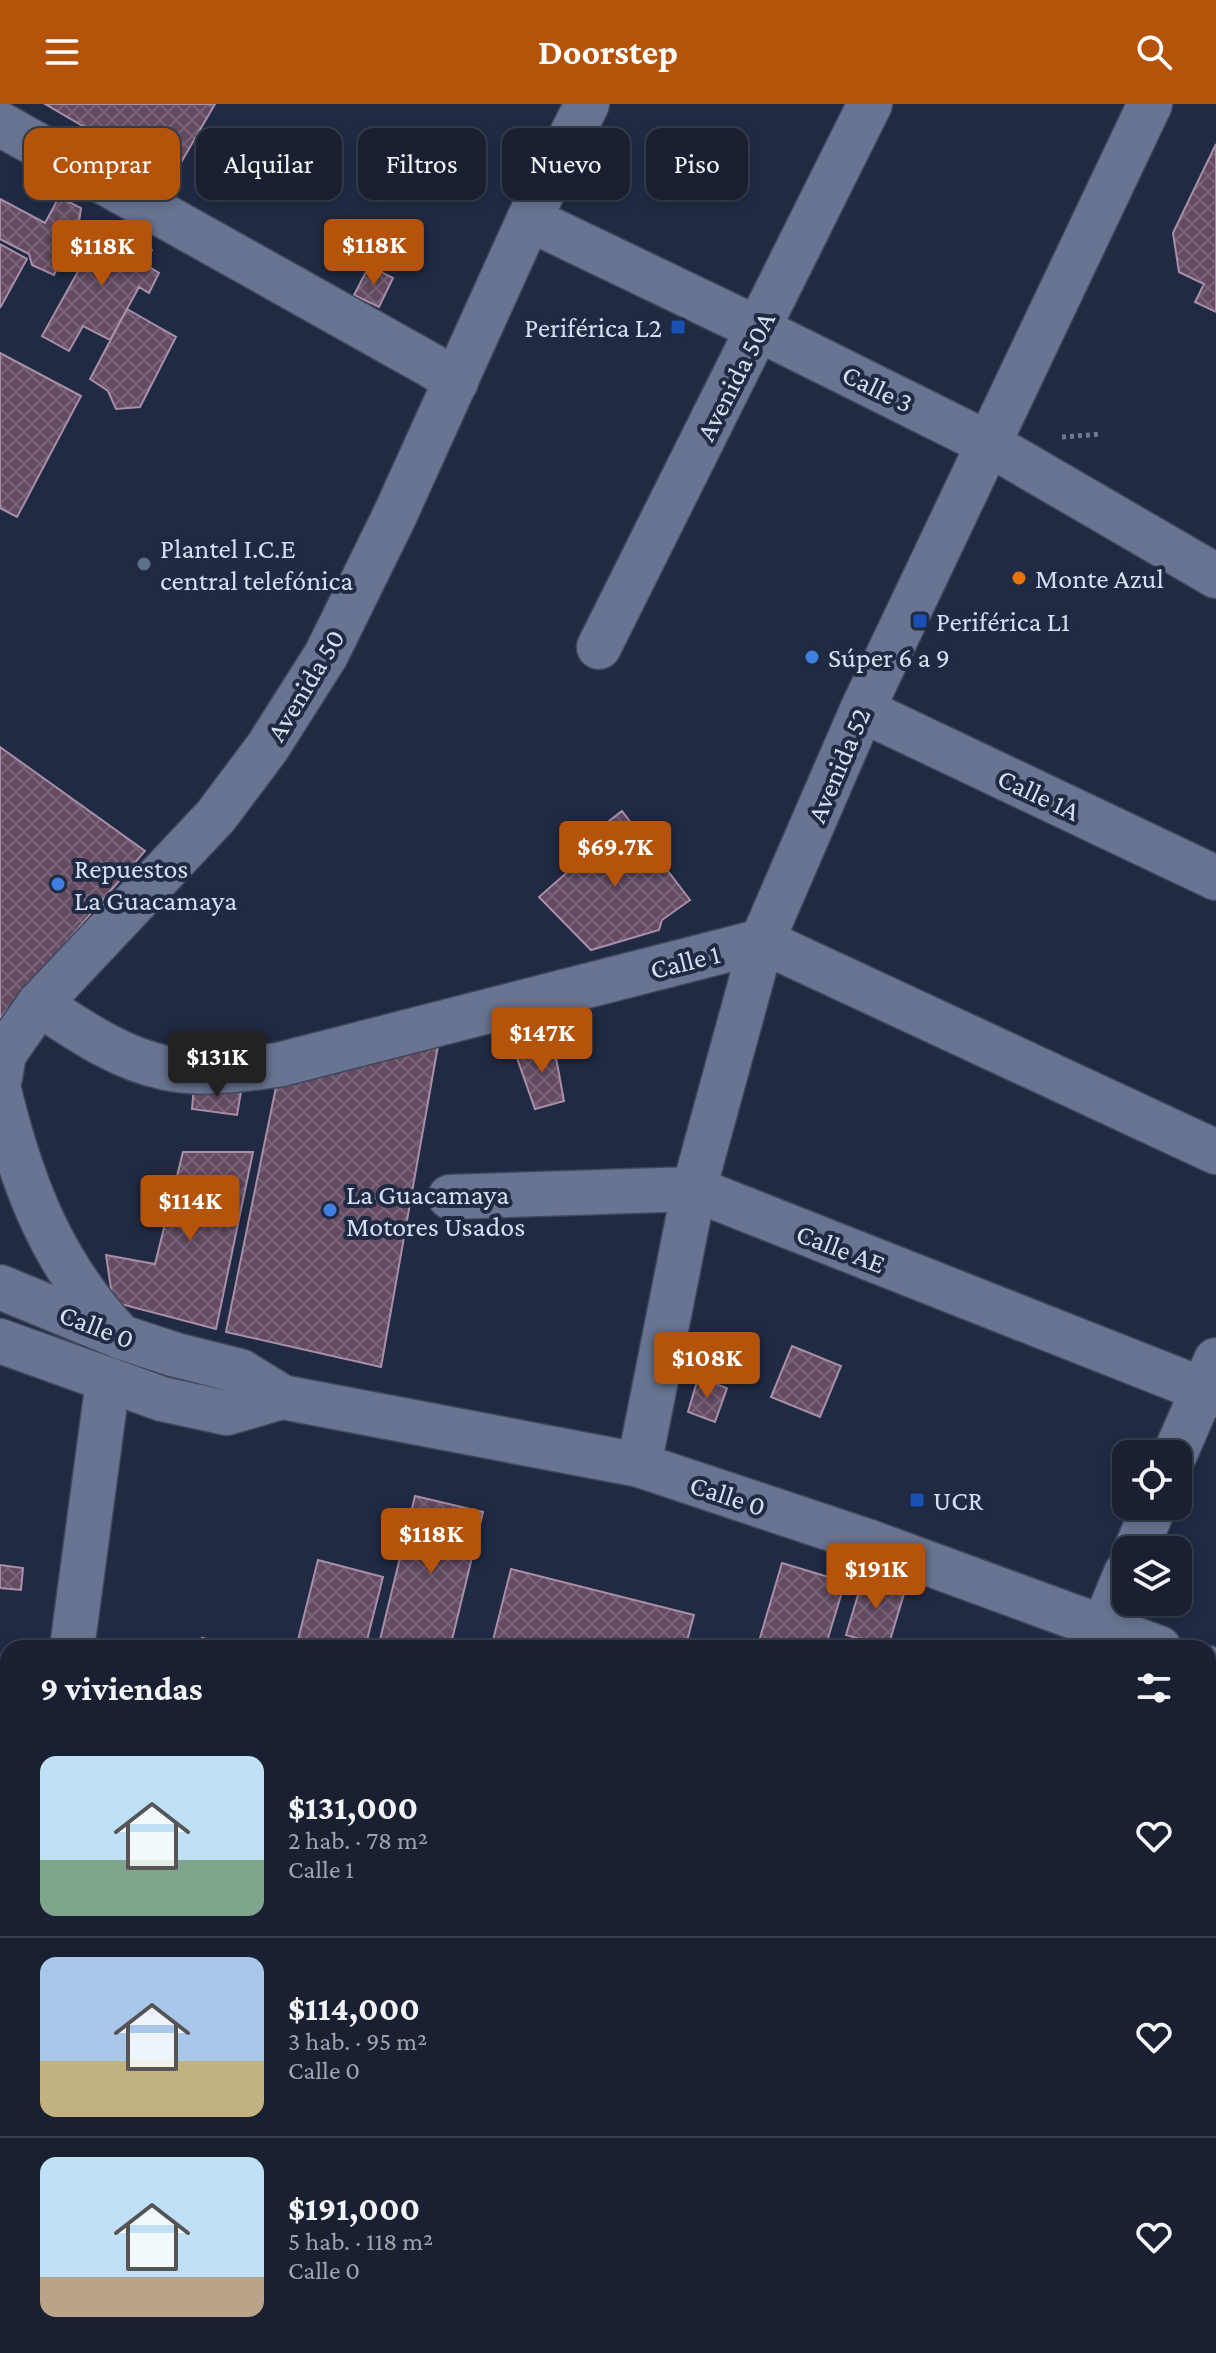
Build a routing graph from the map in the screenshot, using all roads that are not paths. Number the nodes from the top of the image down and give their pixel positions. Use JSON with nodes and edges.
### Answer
{"nodes":[{"id":1,"x":587,"y":104,"type":"edge"},
{"id":2,"x":870,"y":104,"type":"edge"},
{"id":3,"x":1150,"y":104,"type":"edge"},
{"id":4,"x":0,"y":124,"type":"edge"},
{"id":5,"x":529,"y":219,"type":"junction"},
{"id":6,"x":758,"y":329,"type":"junction"},
{"id":7,"x":456,"y":382,"type":"junction"},
{"id":8,"x":989,"y":444,"type":"junction"},
{"id":9,"x":1216,"y":576,"type":"edge"},
{"id":10,"x":599,"y":647,"type":"dead end"},
{"id":11,"x":862,"y":710,"type":"junction"},
{"id":12,"x":1216,"y":878,"type":"edge"},
{"id":13,"x":762,"y":941,"type":"junction"},
{"id":14,"x":39,"y":1004,"type":"junction"},
{"id":15,"x":0,"y":1078,"type":"edge"},
{"id":16,"x":0,"y":1094,"type":"edge"},
{"id":17,"x":1216,"y":1152,"type":"edge"},
{"id":18,"x":694,"y":1189,"type":"junction"},
{"id":19,"x":450,"y":1197,"type":"dead end"},
{"id":20,"x":48,"y":1232,"type":"junction"},
{"id":21,"x":7,"y":1290,"type":"edge"},
{"id":22,"x":121,"y":1337,"type":"junction"},
{"id":23,"x":0,"y":1341,"type":"edge"},
{"id":24,"x":108,"y":1381,"type":"junction"},
{"id":25,"x":1211,"y":1381,"type":"edge"},
{"id":26,"x":282,"y":1397,"type":"junction"},
{"id":27,"x":1182,"y":1440,"type":"edge"},
{"id":28,"x":639,"y":1465,"type":"junction"},
{"id":29,"x":1112,"y":1607,"type":"edge"},
{"id":30,"x":1104,"y":1626,"type":"junction"},
{"id":31,"x":73,"y":1640,"type":"edge"},
{"id":32,"x":1139,"y":1640,"type":"edge"}],
"edges":[{"from":1,"to":5,"type":"street","name":"Avenida 50"},
{"from":2,"to":6,"type":"street","name":"Avenida 50A"},
{"from":3,"to":8,"type":"street","name":"Avenida 52"},
{"from":4,"to":7,"type":"street"},
{"from":5,"to":6,"type":"street","name":"Calle 3"},
{"from":5,"to":7,"type":"street","name":"Avenida 50"},
{"from":6,"to":8,"type":"street","name":"Calle 3"},
{"from":6,"to":10,"type":"street","name":"Avenida 50A"},
{"from":7,"to":14,"type":"street","name":"Avenida 50"},
{"from":8,"to":9,"type":"street","name":"Calle 3"},
{"from":8,"to":11,"type":"street","name":"Avenida 52"},
{"from":11,"to":12,"type":"street","name":"Calle 1A"},
{"from":11,"to":13,"type":"street","name":"Avenida 52"},
{"from":13,"to":14,"type":"street","name":"Calle 1"},
{"from":13,"to":17,"type":"street"},
{"from":13,"to":18,"type":"street","name":"Avenida 52"},
{"from":14,"to":15,"type":"street","name":"Avenida 50"},
{"from":16,"to":20,"type":"street"},
{"from":18,"to":19,"type":"street","name":"Calle AE"},
{"from":18,"to":25,"type":"street","name":"Calle AE"},
{"from":18,"to":28,"type":"street","name":"Avenida 52"},
{"from":20,"to":21,"type":"street"},
{"from":20,"to":22,"type":"street"},
{"from":21,"to":22,"type":"street","name":"Calle 0"},
{"from":22,"to":26,"type":"street","name":"Calle 0"},
{"from":23,"to":24,"type":"street","name":"Calle 0"},
{"from":24,"to":26,"type":"street","name":"Calle 0"},
{"from":24,"to":31,"type":"street"},
{"from":25,"to":27,"type":"street"},
{"from":26,"to":28,"type":"street","name":"Calle 0"},
{"from":28,"to":30,"type":"street","name":"Calle 0"},
{"from":29,"to":30,"type":"street"},
{"from":30,"to":32,"type":"street","name":"Calle 0"}]}
